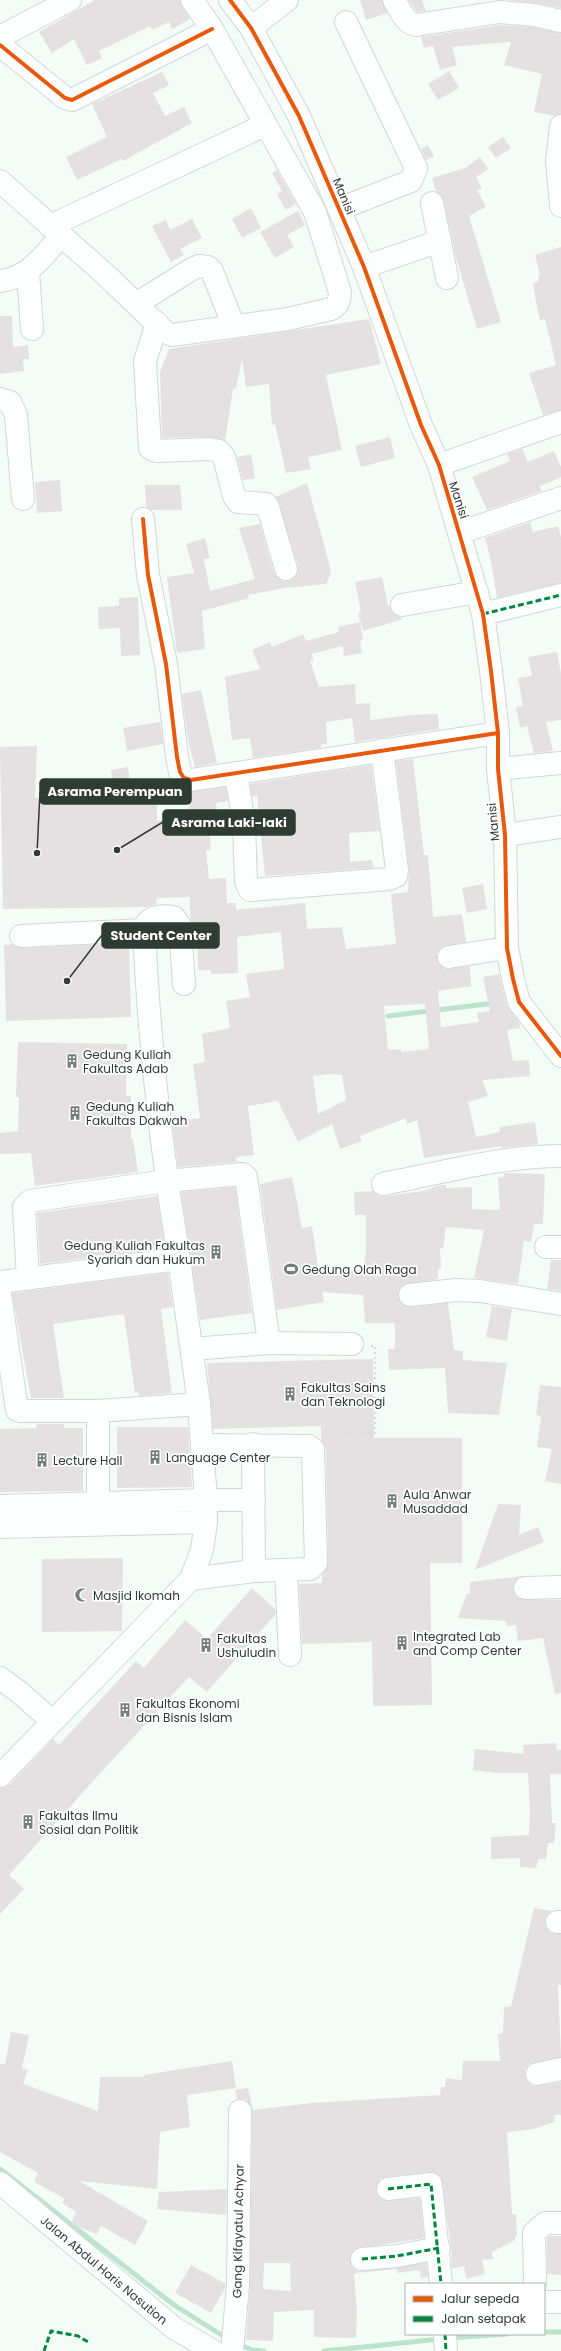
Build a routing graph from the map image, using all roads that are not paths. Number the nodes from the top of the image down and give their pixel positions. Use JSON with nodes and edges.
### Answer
{"nodes":[{"id":1,"x":70,"y":0,"type":"edge"},
{"id":2,"x":192,"y":0,"type":"edge"},
{"id":3,"x":230,"y":0,"type":"edge"},
{"id":4,"x":287,"y":0,"type":"edge"},
{"id":5,"x":394,"y":0,"type":"edge"},
{"id":6,"x":561,"y":21,"type":"edge"},
{"id":7,"x":346,"y":22,"type":"dead end"},
{"id":8,"x":251,"y":28,"type":"junction"},
{"id":9,"x":212,"y":29,"type":"junction"},
{"id":10,"x":0,"y":37,"type":"edge"},
{"id":11,"x":0,"y":45,"type":"edge"},
{"id":12,"x":265,"y":125,"type":"junction"},
{"id":13,"x":561,"y":126,"type":"edge"},
{"id":14,"x":0,"y":181,"type":"edge"},
{"id":15,"x":432,"y":203,"type":"dead end"},
{"id":16,"x":561,"y":206,"type":"edge"},
{"id":17,"x":339,"y":209,"type":"junction"},
{"id":18,"x":55,"y":231,"type":"junction"},
{"id":19,"x":440,"y":241,"type":"junction"},
{"id":20,"x":364,"y":267,"type":"junction"},
{"id":21,"x":28,"y":272,"type":"junction"},
{"id":22,"x":447,"y":278,"type":"dead end"},
{"id":23,"x":0,"y":281,"type":"edge"},
{"id":24,"x":136,"y":304,"type":"junction"},
{"id":25,"x":157,"y":323,"type":"junction"},
{"id":26,"x":234,"y":327,"type":"junction"},
{"id":27,"x":32,"y":329,"type":"dead end"},
{"id":28,"x":0,"y":399,"type":"edge"},
{"id":29,"x":561,"y":422,"type":"edge"},
{"id":30,"x":439,"y":465,"type":"junction"},
{"id":31,"x":561,"y":498,"type":"edge"},
{"id":32,"x":23,"y":499,"type":"dead end"},
{"id":33,"x":143,"y":519,"type":"dead end"},
{"id":34,"x":459,"y":533,"type":"junction"},
{"id":35,"x":286,"y":570,"type":"dead end"},
{"id":36,"x":476,"y":592,"type":"junction"},
{"id":37,"x":561,"y":595,"type":"edge"},
{"id":38,"x":402,"y":605,"type":"dead end"},
{"id":39,"x":482,"y":614,"type":"junction"},
{"id":40,"x":498,"y":733,"type":"junction"},
{"id":41,"x":382,"y":750,"type":"junction"},
{"id":42,"x":561,"y":763,"type":"edge"},
{"id":43,"x":498,"y":769,"type":"junction"},
{"id":44,"x":236,"y":773,"type":"junction"},
{"id":45,"x":561,"y":827,"type":"edge"},
{"id":46,"x":505,"y":835,"type":"junction"},
{"id":47,"x":144,"y":930,"type":"junction"},
{"id":48,"x":21,"y":936,"type":"dead end"},
{"id":49,"x":507,"y":948,"type":"junction"},
{"id":50,"x":449,"y":957,"type":"dead end"},
{"id":51,"x":184,"y":984,"type":"dead end"},
{"id":52,"x":552,"y":1030,"type":"edge"},
{"id":53,"x":561,"y":1056,"type":"edge"},
{"id":54,"x":561,"y":1156,"type":"edge"},
{"id":55,"x":166,"y":1181,"type":"junction"},
{"id":56,"x":383,"y":1184,"type":"dead end"},
{"id":57,"x":179,"y":1259,"type":"junction"},
{"id":58,"x":28,"y":1279,"type":"junction"},
{"id":59,"x":0,"y":1282,"type":"edge"},
{"id":60,"x":0,"y":1294,"type":"edge"},
{"id":61,"x":410,"y":1295,"type":"dead end"},
{"id":62,"x":561,"y":1304,"type":"edge"},
{"id":63,"x":269,"y":1343,"type":"junction"},
{"id":64,"x":352,"y":1344,"type":"road end"},
{"id":65,"x":192,"y":1349,"type":"junction"},
{"id":66,"x":199,"y":1404,"type":"junction"},
{"id":67,"x":98,"y":1411,"type":"junction"},
{"id":68,"x":253,"y":1444,"type":"junction"},
{"id":69,"x":203,"y":1445,"type":"junction"},
{"id":70,"x":206,"y":1500,"type":"junction"},
{"id":71,"x":254,"y":1500,"type":"junction"},
{"id":72,"x":98,"y":1504,"type":"junction"},
{"id":73,"x":0,"y":1506,"type":"edge"},
{"id":74,"x":206,"y":1522,"type":"junction"},
{"id":75,"x":0,"y":1527,"type":"edge"},
{"id":76,"x":254,"y":1571,"type":"junction"},
{"id":77,"x":286,"y":1571,"type":"junction"},
{"id":78,"x":191,"y":1579,"type":"junction"},
{"id":79,"x":561,"y":1587,"type":"edge"},
{"id":80,"x":525,"y":1588,"type":"dead end"},
{"id":81,"x":290,"y":1655,"type":"dead end"},
{"id":82,"x":0,"y":1678,"type":"edge"},
{"id":83,"x":52,"y":1721,"type":"junction"},
{"id":84,"x":0,"y":1776,"type":"edge"},
{"id":85,"x":561,"y":2069,"type":"edge"},
{"id":86,"x":537,"y":2074,"type":"dead end"},
{"id":87,"x":240,"y":2112,"type":"dead end"},
{"id":88,"x":1,"y":2186,"type":"edge"},
{"id":89,"x":388,"y":2189,"type":"dead end"},
{"id":90,"x":561,"y":2223,"type":"edge"},
{"id":91,"x":438,"y":2248,"type":"junction"},
{"id":92,"x":362,"y":2259,"type":"dead end"},
{"id":93,"x":441,"y":2283,"type":"edge"},
{"id":94,"x":535,"y":2283,"type":"edge"},
{"id":95,"x":545,"y":2302,"type":"edge"},
{"id":96,"x":561,"y":2302,"type":"edge"},
{"id":97,"x":445,"y":2335,"type":"edge"},
{"id":98,"x":214,"y":2351,"type":"edge"},
{"id":99,"x":232,"y":2351,"type":"edge"},
{"id":100,"x":446,"y":2351,"type":"edge"}],
"edges":[{"from":1,"to":10,"type":"main road"},
{"from":2,"to":9,"type":"main road"},
{"from":3,"to":8,"type":"main road","name":"Manisi"},
{"from":4,"to":8,"type":"main road"},
{"from":5,"to":6,"type":"main road"},
{"from":7,"to":17,"type":"main road"},
{"from":8,"to":17,"type":"main road","name":"Manisi"},
{"from":9,"to":11,"type":"main road"},
{"from":9,"to":12,"type":"main road"},
{"from":12,"to":18,"type":"main road"},
{"from":12,"to":26,"type":"main road"},
{"from":13,"to":16,"type":"main road"},
{"from":14,"to":18,"type":"main road"},
{"from":15,"to":19,"type":"main road"},
{"from":17,"to":20,"type":"main road","name":"Manisi"},
{"from":18,"to":21,"type":"main road"},
{"from":18,"to":24,"type":"main road"},
{"from":19,"to":20,"type":"main road"},
{"from":19,"to":22,"type":"main road"},
{"from":20,"to":30,"type":"main road","name":"Manisi"},
{"from":21,"to":23,"type":"main road"},
{"from":21,"to":27,"type":"main road"},
{"from":24,"to":25,"type":"main road"},
{"from":24,"to":26,"type":"main road"},
{"from":25,"to":26,"type":"main road"},
{"from":25,"to":35,"type":"main road"},
{"from":28,"to":32,"type":"main road"},
{"from":29,"to":30,"type":"main road"},
{"from":30,"to":34,"type":"main road","name":"Manisi"},
{"from":31,"to":34,"type":"main road"},
{"from":33,"to":44,"type":"main road"},
{"from":34,"to":36,"type":"main road","name":"Manisi"},
{"from":36,"to":38,"type":"main road"},
{"from":36,"to":39,"type":"main road","name":"Manisi"},
{"from":37,"to":39,"type":"main road"},
{"from":39,"to":40,"type":"main road","name":"Manisi"},
{"from":40,"to":41,"type":"main road"},
{"from":40,"to":43,"type":"main road","name":"Manisi"},
{"from":41,"to":44,"type":"main road"},
{"from":41,"to":44,"type":"main road"},
{"from":42,"to":43,"type":"main road"},
{"from":43,"to":46,"type":"main road","name":"Manisi"},
{"from":45,"to":46,"type":"main road"},
{"from":46,"to":49,"type":"main road","name":"Manisi"},
{"from":47,"to":48,"type":"main road"},
{"from":47,"to":51,"type":"main road"},
{"from":47,"to":55,"type":"main road"},
{"from":49,"to":50,"type":"main road"},
{"from":49,"to":52,"type":"main road","name":"Manisi"},
{"from":52,"to":53,"type":"main road","name":"Manisi"},
{"from":54,"to":56,"type":"main road"},
{"from":55,"to":57,"type":"main road"},
{"from":55,"to":58,"type":"main road"},
{"from":55,"to":63,"type":"main road"},
{"from":57,"to":58,"type":"main road"},
{"from":57,"to":65,"type":"main road"},
{"from":58,"to":59,"type":"main road"},
{"from":60,"to":67,"type":"main road"},
{"from":61,"to":62,"type":"main road"},
{"from":63,"to":64,"type":"main road"},
{"from":63,"to":65,"type":"main road"},
{"from":65,"to":66,"type":"main road"},
{"from":66,"to":67,"type":"main road"},
{"from":66,"to":69,"type":"main road"},
{"from":67,"to":72,"type":"main road"},
{"from":68,"to":69,"type":"main road"},
{"from":68,"to":71,"type":"main road"},
{"from":68,"to":77,"type":"main road"},
{"from":69,"to":70,"type":"main road"},
{"from":70,"to":71,"type":"main road"},
{"from":70,"to":72,"type":"main road"},
{"from":70,"to":74,"type":"main road"},
{"from":71,"to":76,"type":"main road"},
{"from":72,"to":73,"type":"main road"},
{"from":74,"to":75,"type":"main road"},
{"from":74,"to":78,"type":"main road"},
{"from":76,"to":77,"type":"main road"},
{"from":76,"to":78,"type":"main road"},
{"from":77,"to":81,"type":"main road"},
{"from":78,"to":83,"type":"main road"},
{"from":79,"to":80,"type":"main road"},
{"from":82,"to":83,"type":"main road"},
{"from":83,"to":84,"type":"main road"},
{"from":85,"to":86,"type":"main road"},
{"from":87,"to":99,"type":"main road","name":"Gang Kifayatul Achyar"},
{"from":88,"to":98,"type":"main road","name":"Jalan Abdul Haris Nasution"},
{"from":89,"to":91,"type":"main road"},
{"from":90,"to":94,"type":"main road"},
{"from":91,"to":92,"type":"main road"},
{"from":91,"to":93,"type":"main road"},
{"from":95,"to":96,"type":"main road"},
{"from":97,"to":100,"type":"main road"}]}
